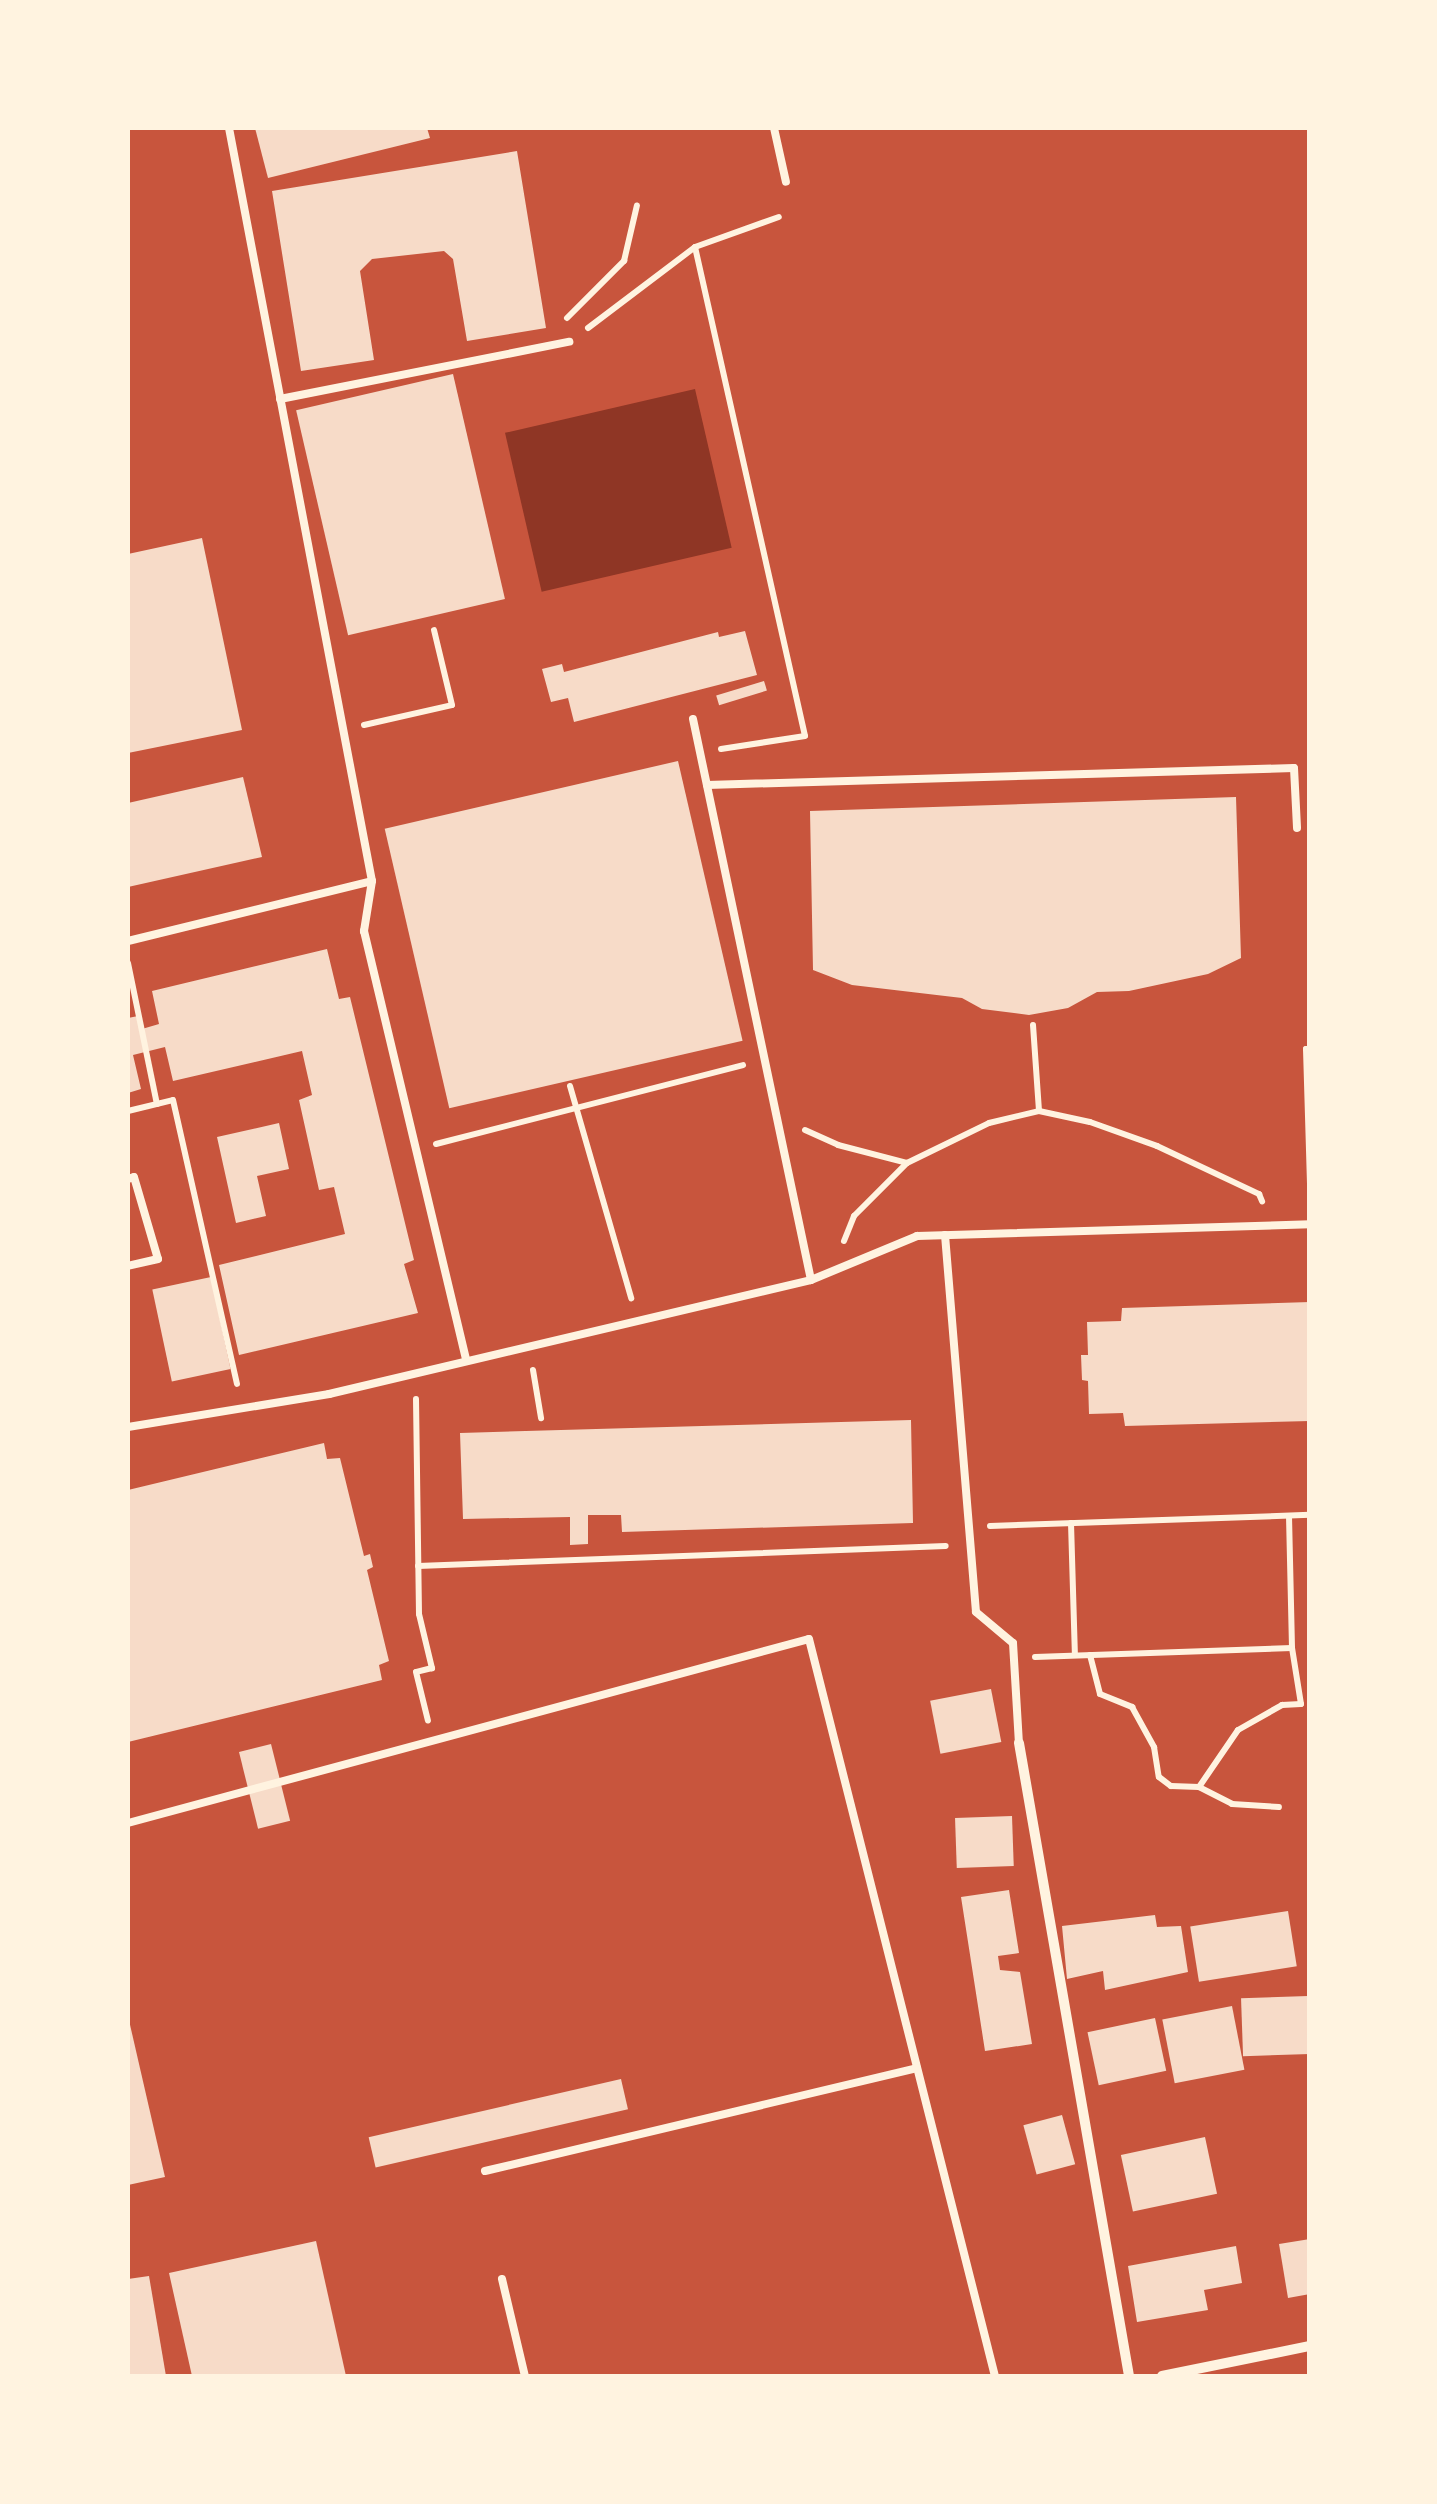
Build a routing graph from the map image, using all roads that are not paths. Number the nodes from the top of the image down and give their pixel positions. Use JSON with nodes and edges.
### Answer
{"nodes":[{"id":1,"x":229,"y":128,"type":"edge"},
{"id":2,"x":774,"y":128,"type":"edge"},
{"id":3,"x":786,"y":182,"type":"dead end"},
{"id":4,"x":569,"y":342,"type":"road end"},
{"id":5,"x":280,"y":399,"type":"junction"},
{"id":6,"x":693,"y":719,"type":"dead end"},
{"id":7,"x":707,"y":785,"type":"junction"},
{"id":8,"x":1297,"y":828,"type":"dead end"},
{"id":9,"x":372,"y":881,"type":"junction"},
{"id":10,"x":128,"y":941,"type":"edge"},
{"id":11,"x":128,"y":1179,"type":"edge"},
{"id":12,"x":1310,"y":1224,"type":"edge"},
{"id":13,"x":944,"y":1236,"type":"junction"},
{"id":14,"x":128,"y":1266,"type":"edge"},
{"id":15,"x":811,"y":1280,"type":"junction"},
{"id":16,"x":466,"y":1360,"type":"junction"},
{"id":17,"x":128,"y":1427,"type":"edge"},
{"id":18,"x":1018,"y":1743,"type":"joint"},
{"id":19,"x":128,"y":1823,"type":"edge"},
{"id":20,"x":917,"y":2068,"type":"junction"},
{"id":21,"x":485,"y":2171,"type":"dead end"},
{"id":22,"x":502,"y":2278,"type":"dead end"},
{"id":23,"x":1310,"y":2346,"type":"edge"},
{"id":24,"x":525,"y":2376,"type":"edge"},
{"id":25,"x":995,"y":2376,"type":"edge"},
{"id":26,"x":1129,"y":2376,"type":"edge"},
{"id":27,"x":1162,"y":2376,"type":"edge"}],
"edges":[{"from":1,"to":5,"type":"lane"},
{"from":2,"to":3,"type":"lane"},
{"from":4,"to":5,"type":"lane"},
{"from":5,"to":9,"type":"lane"},
{"from":6,"to":7,"type":"lane"},
{"from":7,"to":8,"type":"lane"},
{"from":7,"to":15,"type":"lane"},
{"from":9,"to":10,"type":"lane"},
{"from":9,"to":16,"type":"lane"},
{"from":11,"to":14,"type":"lane"},
{"from":12,"to":13,"type":"lane"},
{"from":13,"to":15,"type":"lane"},
{"from":13,"to":18,"type":"lane"},
{"from":15,"to":16,"type":"lane"},
{"from":16,"to":17,"type":"lane"},
{"from":18,"to":26,"type":"street"},
{"from":19,"to":20,"type":"lane"},
{"from":20,"to":21,"type":"lane"},
{"from":20,"to":25,"type":"lane"},
{"from":22,"to":24,"type":"lane"},
{"from":23,"to":27,"type":"street"}]}
